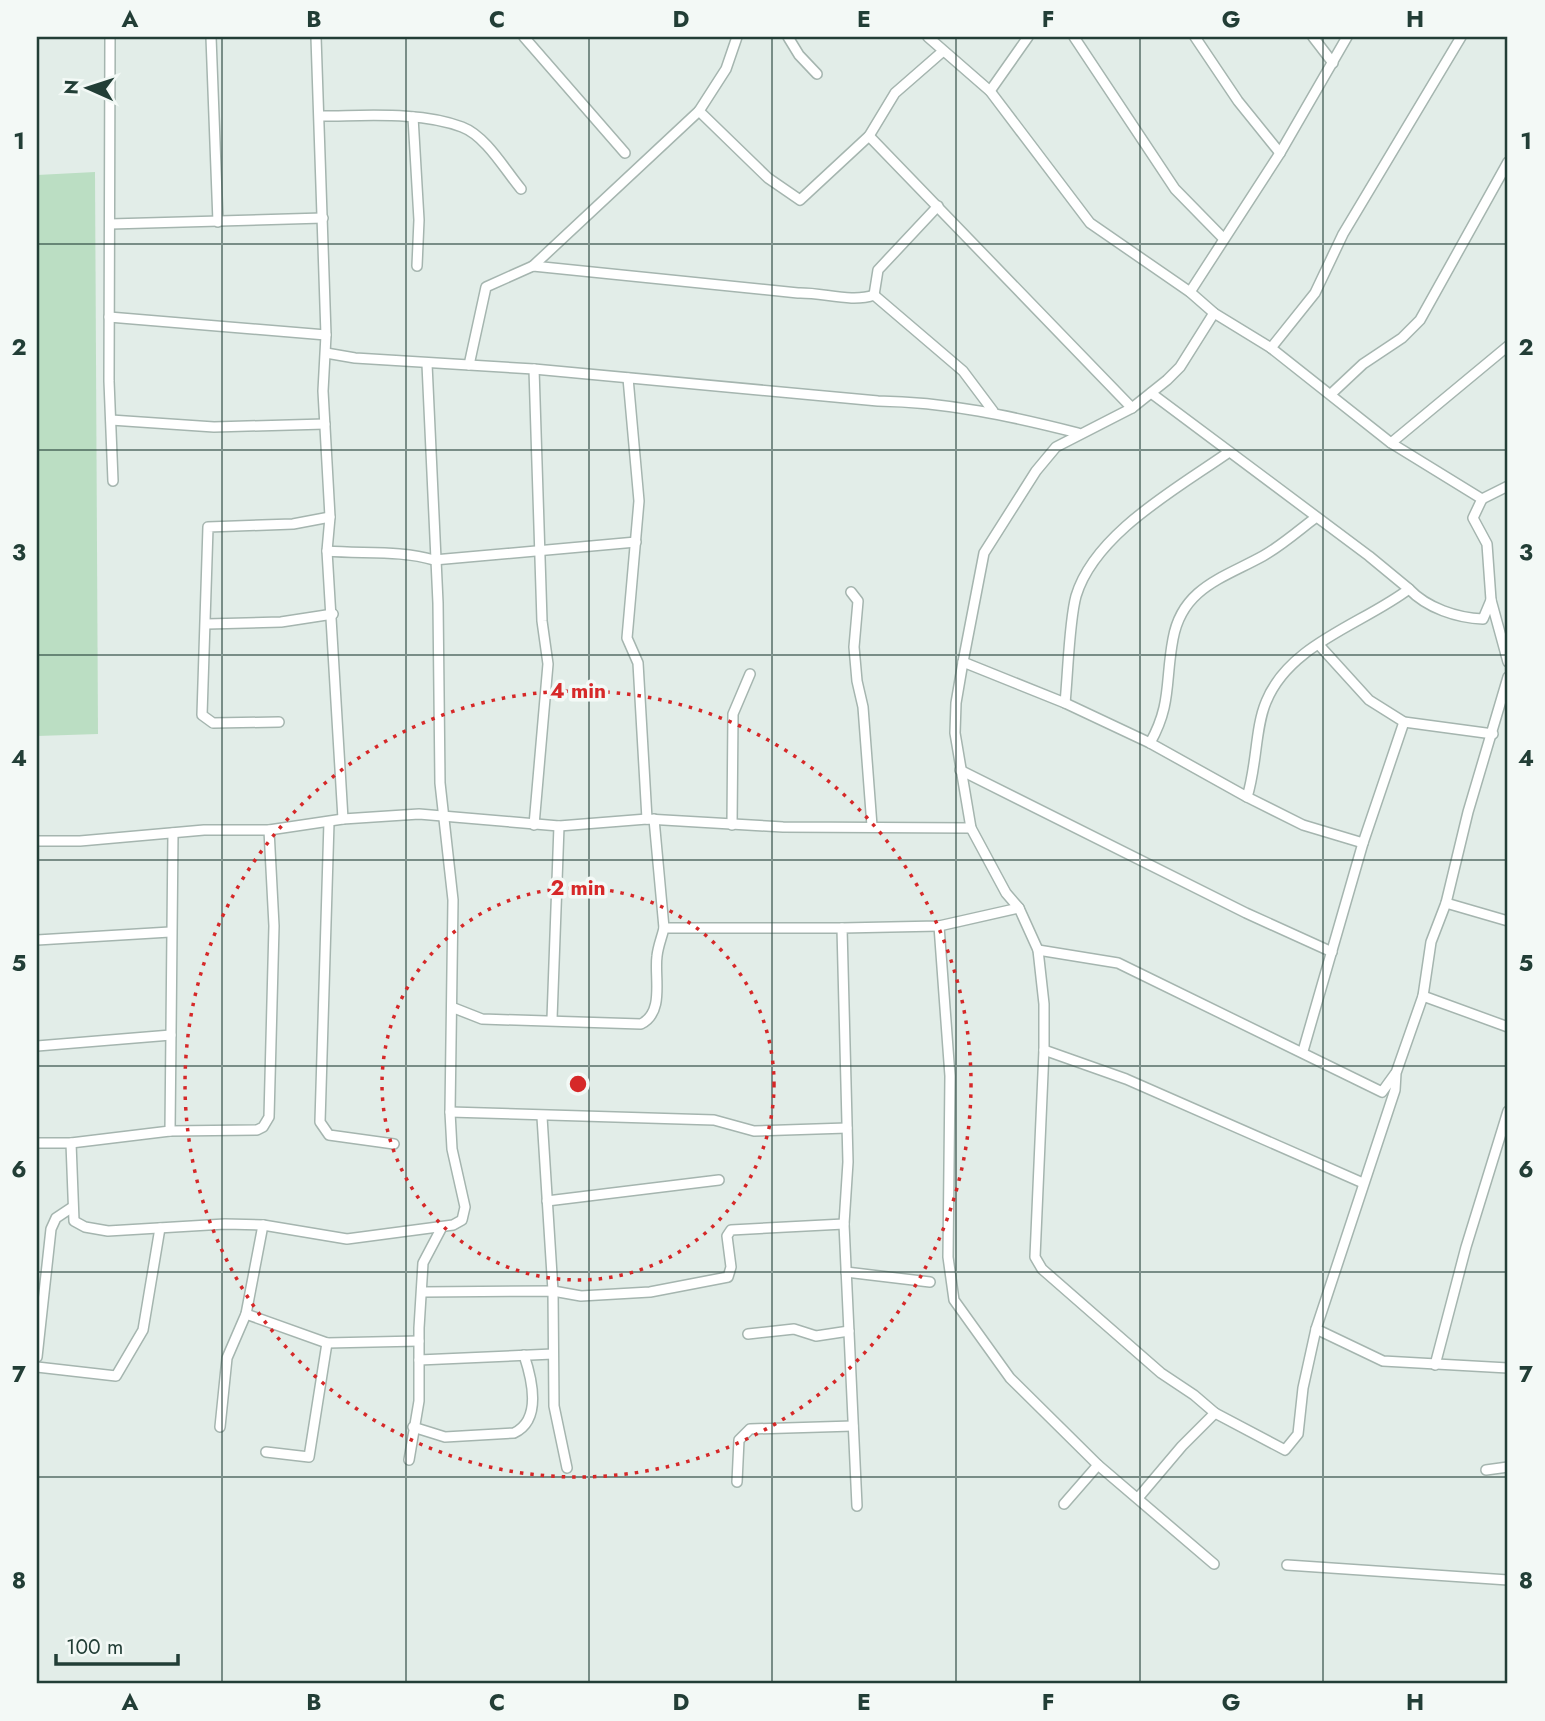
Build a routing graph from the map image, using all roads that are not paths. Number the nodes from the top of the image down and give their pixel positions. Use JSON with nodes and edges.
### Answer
{"nodes":[{"id":1,"x":110,"y":37,"type":"edge"},
{"id":2,"x":211,"y":37,"type":"edge"},
{"id":3,"x":316,"y":37,"type":"edge"},
{"id":4,"x":524,"y":37,"type":"edge"},
{"id":5,"x":729,"y":37,"type":"edge"},
{"id":6,"x":737,"y":37,"type":"edge"},
{"id":7,"x":788,"y":37,"type":"edge"},
{"id":8,"x":928,"y":37,"type":"edge"},
{"id":9,"x":1028,"y":37,"type":"edge"},
{"id":10,"x":1074,"y":37,"type":"edge"},
{"id":11,"x":1195,"y":37,"type":"edge"},
{"id":12,"x":1313,"y":37,"type":"edge"},
{"id":13,"x":1347,"y":37,"type":"edge"},
{"id":14,"x":1461,"y":37,"type":"edge"},
{"id":15,"x":942,"y":52,"type":"junction"},
{"id":16,"x":1333,"y":64,"type":"junction"},
{"id":17,"x":817,"y":74,"type":"dead end"},
{"id":18,"x":990,"y":91,"type":"junction"},
{"id":19,"x":699,"y":111,"type":"junction"},
{"id":20,"x":321,"y":116,"type":"junction"},
{"id":21,"x":413,"y":117,"type":"junction"},
{"id":22,"x":869,"y":136,"type":"junction"},
{"id":23,"x":625,"y":153,"type":"dead end"},
{"id":24,"x":1280,"y":153,"type":"junction"},
{"id":25,"x":1508,"y":162,"type":"edge"},
{"id":26,"x":522,"y":190,"type":"dead end"},
{"id":27,"x":938,"y":206,"type":"junction"},
{"id":28,"x":323,"y":218,"type":"junction"},
{"id":29,"x":218,"y":222,"type":"junction"},
{"id":30,"x":110,"y":224,"type":"junction"},
{"id":31,"x":1223,"y":238,"type":"junction"},
{"id":32,"x":417,"y":265,"type":"dead end"},
{"id":33,"x":533,"y":266,"type":"junction"},
{"id":34,"x":1190,"y":292,"type":"junction"},
{"id":35,"x":874,"y":295,"type":"junction"},
{"id":36,"x":1213,"y":313,"type":"junction"},
{"id":37,"x":109,"y":317,"type":"junction"},
{"id":38,"x":326,"y":335,"type":"junction"},
{"id":39,"x":1508,"y":346,"type":"edge"},
{"id":40,"x":1271,"y":348,"type":"junction"},
{"id":41,"x":326,"y":354,"type":"junction"},
{"id":42,"x":427,"y":363,"type":"junction"},
{"id":43,"x":469,"y":365,"type":"junction"},
{"id":44,"x":534,"y":369,"type":"junction"},
{"id":45,"x":628,"y":378,"type":"junction"},
{"id":46,"x":1151,"y":393,"type":"junction"},
{"id":47,"x":1332,"y":394,"type":"junction"},
{"id":48,"x":1132,"y":408,"type":"junction"},
{"id":49,"x":993,"y":411,"type":"junction"},
{"id":50,"x":111,"y":420,"type":"junction"},
{"id":51,"x":326,"y":424,"type":"junction"},
{"id":52,"x":1078,"y":433,"type":"junction"},
{"id":53,"x":1391,"y":443,"type":"junction"},
{"id":54,"x":1229,"y":452,"type":"junction"},
{"id":55,"x":113,"y":481,"type":"dead end"},
{"id":56,"x":1508,"y":486,"type":"edge"},
{"id":57,"x":1482,"y":499,"type":"junction"},
{"id":58,"x":330,"y":517,"type":"junction"},
{"id":59,"x":1315,"y":518,"type":"junction"},
{"id":60,"x":636,"y":542,"type":"junction"},
{"id":61,"x":327,"y":551,"type":"junction"},
{"id":62,"x":540,"y":552,"type":"junction"},
{"id":63,"x":434,"y":560,"type":"junction"},
{"id":64,"x":1409,"y":589,"type":"junction"},
{"id":65,"x":851,"y":592,"type":"dead end"},
{"id":66,"x":1491,"y":600,"type":"junction"},
{"id":67,"x":332,"y":614,"type":"junction"},
{"id":68,"x":207,"y":624,"type":"junction"},
{"id":69,"x":1320,"y":645,"type":"junction"},
{"id":70,"x":963,"y":662,"type":"junction"},
{"id":71,"x":1508,"y":662,"type":"edge"},
{"id":72,"x":750,"y":674,"type":"dead end"},
{"id":73,"x":1508,"y":677,"type":"edge"},
{"id":74,"x":1065,"y":703,"type":"junction"},
{"id":75,"x":279,"y":722,"type":"dead end"},
{"id":76,"x":1404,"y":722,"type":"junction"},
{"id":77,"x":1493,"y":734,"type":"junction"},
{"id":78,"x":1150,"y":743,"type":"junction"},
{"id":79,"x":960,"y":770,"type":"junction"},
{"id":80,"x":1247,"y":797,"type":"junction"},
{"id":81,"x":442,"y":815,"type":"junction"},
{"id":82,"x":343,"y":819,"type":"junction"},
{"id":83,"x":651,"y":819,"type":"junction"},
{"id":84,"x":329,"y":822,"type":"junction"},
{"id":85,"x":534,"y":825,"type":"junction"},
{"id":86,"x":732,"y":825,"type":"junction"},
{"id":87,"x":559,"y":826,"type":"junction"},
{"id":88,"x":872,"y":826,"type":"junction"},
{"id":89,"x":971,"y":828,"type":"junction"},
{"id":90,"x":269,"y":830,"type":"junction"},
{"id":91,"x":173,"y":833,"type":"junction"},
{"id":92,"x":37,"y":841,"type":"edge"},
{"id":93,"x":1363,"y":843,"type":"junction"},
{"id":94,"x":1446,"y":903,"type":"junction"},
{"id":95,"x":1019,"y":908,"type":"junction"},
{"id":96,"x":1508,"y":921,"type":"edge"},
{"id":97,"x":939,"y":926,"type":"junction"},
{"id":98,"x":664,"y":928,"type":"junction"},
{"id":99,"x":842,"y":928,"type":"junction"},
{"id":100,"x":170,"y":932,"type":"junction"},
{"id":101,"x":37,"y":940,"type":"edge"},
{"id":102,"x":1038,"y":950,"type":"junction"},
{"id":103,"x":1332,"y":952,"type":"junction"},
{"id":104,"x":1423,"y":996,"type":"junction"},
{"id":105,"x":454,"y":1008,"type":"junction"},
{"id":106,"x":552,"y":1018,"type":"junction"},
{"id":107,"x":1508,"y":1027,"type":"edge"},
{"id":108,"x":171,"y":1035,"type":"junction"},
{"id":109,"x":37,"y":1046,"type":"edge"},
{"id":110,"x":1044,"y":1050,"type":"junction"},
{"id":111,"x":1303,"y":1051,"type":"junction"},
{"id":112,"x":1396,"y":1073,"type":"junction"},
{"id":113,"x":1508,"y":1111,"type":"edge"},
{"id":114,"x":450,"y":1112,"type":"junction"},
{"id":115,"x":542,"y":1117,"type":"junction"},
{"id":116,"x":847,"y":1128,"type":"junction"},
{"id":117,"x":170,"y":1131,"type":"junction"},
{"id":118,"x":37,"y":1143,"type":"edge"},
{"id":119,"x":71,"y":1143,"type":"junction"},
{"id":120,"x":394,"y":1144,"type":"dead end"},
{"id":121,"x":719,"y":1180,"type":"dead end"},
{"id":122,"x":1363,"y":1183,"type":"junction"},
{"id":123,"x":547,"y":1200,"type":"junction"},
{"id":124,"x":71,"y":1208,"type":"junction"},
{"id":125,"x":844,"y":1224,"type":"junction"},
{"id":126,"x":263,"y":1225,"type":"junction"},
{"id":127,"x":442,"y":1227,"type":"junction"},
{"id":128,"x":160,"y":1228,"type":"junction"},
{"id":129,"x":846,"y":1272,"type":"junction"},
{"id":130,"x":930,"y":1282,"type":"dead end"},
{"id":131,"x":553,"y":1291,"type":"junction"},
{"id":132,"x":423,"y":1292,"type":"junction"},
{"id":133,"x":246,"y":1314,"type":"junction"},
{"id":134,"x":1316,"y":1329,"type":"junction"},
{"id":135,"x":849,"y":1331,"type":"junction"},
{"id":136,"x":748,"y":1334,"type":"dead end"},
{"id":137,"x":419,"y":1341,"type":"junction"},
{"id":138,"x":327,"y":1343,"type":"junction"},
{"id":139,"x":553,"y":1354,"type":"junction"},
{"id":140,"x":524,"y":1355,"type":"junction"},
{"id":141,"x":37,"y":1357,"type":"edge"},
{"id":142,"x":419,"y":1360,"type":"junction"},
{"id":143,"x":1435,"y":1365,"type":"junction"},
{"id":144,"x":37,"y":1367,"type":"edge"},
{"id":145,"x":1508,"y":1368,"type":"edge"},
{"id":146,"x":1215,"y":1413,"type":"junction"},
{"id":147,"x":853,"y":1426,"type":"junction"},
{"id":148,"x":220,"y":1427,"type":"dead end"},
{"id":149,"x":413,"y":1427,"type":"junction"},
{"id":150,"x":266,"y":1452,"type":"dead end"},
{"id":151,"x":408,"y":1460,"type":"dead end"},
{"id":152,"x":1098,"y":1465,"type":"junction"},
{"id":153,"x":1508,"y":1467,"type":"edge"},
{"id":154,"x":567,"y":1468,"type":"dead end"},
{"id":155,"x":1486,"y":1470,"type":"dead end"},
{"id":156,"x":737,"y":1482,"type":"dead end"},
{"id":157,"x":1138,"y":1498,"type":"junction"},
{"id":158,"x":1064,"y":1504,"type":"dead end"},
{"id":159,"x":857,"y":1506,"type":"dead end"},
{"id":160,"x":1214,"y":1564,"type":"dead end"},
{"id":161,"x":1287,"y":1565,"type":"dead end"},
{"id":162,"x":1508,"y":1580,"type":"edge"}],
"edges":[{"from":1,"to":30,"type":"street"},
{"from":2,"to":29,"type":"street"},
{"from":3,"to":20,"type":"street"},
{"from":4,"to":23,"type":"street"},
{"from":5,"to":6,"type":"street"},
{"from":6,"to":19,"type":"street"},
{"from":7,"to":17,"type":"street"},
{"from":8,"to":15,"type":"street"},
{"from":9,"to":18,"type":"street"},
{"from":10,"to":31,"type":"street"},
{"from":11,"to":24,"type":"street"},
{"from":12,"to":16,"type":"street"},
{"from":13,"to":16,"type":"street"},
{"from":14,"to":40,"type":"street"},
{"from":15,"to":18,"type":"street"},
{"from":15,"to":22,"type":"street"},
{"from":16,"to":24,"type":"street"},
{"from":18,"to":34,"type":"street"},
{"from":19,"to":22,"type":"street"},
{"from":19,"to":33,"type":"street"},
{"from":20,"to":21,"type":"street"},
{"from":20,"to":28,"type":"street"},
{"from":21,"to":26,"type":"street"},
{"from":21,"to":32,"type":"street"},
{"from":22,"to":27,"type":"street"},
{"from":24,"to":31,"type":"street"},
{"from":25,"to":47,"type":"street"},
{"from":27,"to":35,"type":"street"},
{"from":27,"to":48,"type":"street"},
{"from":28,"to":29,"type":"street"},
{"from":28,"to":38,"type":"street"},
{"from":29,"to":30,"type":"street"},
{"from":30,"to":37,"type":"street"},
{"from":31,"to":34,"type":"street"},
{"from":33,"to":35,"type":"street"},
{"from":33,"to":43,"type":"street"},
{"from":34,"to":36,"type":"street"},
{"from":35,"to":49,"type":"street"},
{"from":36,"to":40,"type":"street"},
{"from":36,"to":46,"type":"street"},
{"from":37,"to":38,"type":"street"},
{"from":37,"to":50,"type":"street"},
{"from":38,"to":41,"type":"street"},
{"from":39,"to":53,"type":"street"},
{"from":40,"to":47,"type":"street"},
{"from":41,"to":42,"type":"street"},
{"from":41,"to":51,"type":"street"},
{"from":42,"to":43,"type":"street"},
{"from":42,"to":63,"type":"street"},
{"from":43,"to":44,"type":"street"},
{"from":44,"to":45,"type":"street"},
{"from":44,"to":62,"type":"street"},
{"from":45,"to":49,"type":"street"},
{"from":45,"to":60,"type":"street"},
{"from":46,"to":48,"type":"street"},
{"from":46,"to":54,"type":"street"},
{"from":47,"to":53,"type":"street"},
{"from":48,"to":52,"type":"street"},
{"from":49,"to":52,"type":"street"},
{"from":50,"to":51,"type":"street"},
{"from":50,"to":55,"type":"street"},
{"from":51,"to":58,"type":"street"},
{"from":52,"to":70,"type":"street"},
{"from":53,"to":57,"type":"street"},
{"from":54,"to":59,"type":"street"},
{"from":54,"to":74,"type":"street"},
{"from":56,"to":57,"type":"street"},
{"from":57,"to":66,"type":"street"},
{"from":58,"to":61,"type":"street"},
{"from":58,"to":68,"type":"street"},
{"from":59,"to":64,"type":"street"},
{"from":59,"to":78,"type":"street"},
{"from":60,"to":62,"type":"street"},
{"from":60,"to":83,"type":"street"},
{"from":61,"to":63,"type":"street"},
{"from":61,"to":67,"type":"street"},
{"from":62,"to":63,"type":"street"},
{"from":62,"to":85,"type":"street"},
{"from":63,"to":81,"type":"street"},
{"from":64,"to":66,"type":"street"},
{"from":64,"to":69,"type":"street"},
{"from":65,"to":88,"type":"street"},
{"from":66,"to":71,"type":"street"},
{"from":67,"to":68,"type":"street"},
{"from":67,"to":82,"type":"street"},
{"from":68,"to":75,"type":"street"},
{"from":69,"to":76,"type":"street"},
{"from":69,"to":80,"type":"street"},
{"from":70,"to":74,"type":"street"},
{"from":70,"to":79,"type":"street"},
{"from":72,"to":86,"type":"street"},
{"from":73,"to":77,"type":"street"},
{"from":74,"to":78,"type":"street"},
{"from":76,"to":77,"type":"street"},
{"from":76,"to":93,"type":"street"},
{"from":77,"to":94,"type":"street"},
{"from":78,"to":80,"type":"street"},
{"from":79,"to":89,"type":"street"},
{"from":79,"to":103,"type":"street"},
{"from":80,"to":93,"type":"street"},
{"from":81,"to":82,"type":"street"},
{"from":81,"to":85,"type":"street"},
{"from":81,"to":105,"type":"street"},
{"from":82,"to":84,"type":"street"},
{"from":83,"to":86,"type":"street"},
{"from":83,"to":87,"type":"street"},
{"from":83,"to":98,"type":"street"},
{"from":84,"to":90,"type":"street"},
{"from":84,"to":120,"type":"street"},
{"from":85,"to":87,"type":"street"},
{"from":86,"to":88,"type":"street"},
{"from":87,"to":106,"type":"street"},
{"from":88,"to":89,"type":"street"},
{"from":89,"to":95,"type":"street"},
{"from":90,"to":91,"type":"street"},
{"from":90,"to":117,"type":"street"},
{"from":91,"to":92,"type":"street"},
{"from":91,"to":100,"type":"street"},
{"from":93,"to":103,"type":"street"},
{"from":94,"to":96,"type":"street"},
{"from":94,"to":104,"type":"street"},
{"from":95,"to":97,"type":"street"},
{"from":95,"to":102,"type":"street"},
{"from":97,"to":99,"type":"street"},
{"from":97,"to":152,"type":"street"},
{"from":98,"to":99,"type":"street"},
{"from":98,"to":106,"type":"street"},
{"from":99,"to":116,"type":"street"},
{"from":100,"to":101,"type":"street"},
{"from":100,"to":108,"type":"street"},
{"from":102,"to":110,"type":"street"},
{"from":102,"to":111,"type":"street"},
{"from":103,"to":111,"type":"street"},
{"from":104,"to":107,"type":"street"},
{"from":104,"to":112,"type":"street"},
{"from":105,"to":106,"type":"street"},
{"from":105,"to":114,"type":"street"},
{"from":108,"to":109,"type":"street"},
{"from":108,"to":117,"type":"street"},
{"from":110,"to":122,"type":"street"},
{"from":110,"to":146,"type":"street"},
{"from":111,"to":112,"type":"street"},
{"from":112,"to":122,"type":"street"},
{"from":113,"to":143,"type":"street"},
{"from":114,"to":115,"type":"street"},
{"from":114,"to":127,"type":"street"},
{"from":115,"to":116,"type":"street"},
{"from":115,"to":123,"type":"street"},
{"from":116,"to":125,"type":"street"},
{"from":117,"to":119,"type":"street"},
{"from":118,"to":119,"type":"street"},
{"from":119,"to":124,"type":"street"},
{"from":121,"to":123,"type":"street"},
{"from":122,"to":134,"type":"street"},
{"from":123,"to":131,"type":"street"},
{"from":124,"to":128,"type":"street"},
{"from":124,"to":141,"type":"street"},
{"from":125,"to":129,"type":"street"},
{"from":125,"to":131,"type":"street"},
{"from":126,"to":127,"type":"street"},
{"from":126,"to":128,"type":"street"},
{"from":126,"to":133,"type":"street"},
{"from":127,"to":132,"type":"street"},
{"from":128,"to":144,"type":"street"},
{"from":129,"to":130,"type":"street"},
{"from":129,"to":135,"type":"street"},
{"from":131,"to":132,"type":"street"},
{"from":131,"to":139,"type":"street"},
{"from":132,"to":137,"type":"street"},
{"from":133,"to":138,"type":"street"},
{"from":133,"to":148,"type":"street"},
{"from":134,"to":143,"type":"street"},
{"from":134,"to":146,"type":"street"},
{"from":135,"to":136,"type":"street"},
{"from":135,"to":147,"type":"street"},
{"from":137,"to":138,"type":"street"},
{"from":137,"to":142,"type":"street"},
{"from":138,"to":150,"type":"street"},
{"from":139,"to":140,"type":"street"},
{"from":139,"to":154,"type":"street"},
{"from":140,"to":142,"type":"street"},
{"from":140,"to":149,"type":"street"},
{"from":142,"to":149,"type":"street"},
{"from":143,"to":145,"type":"street"},
{"from":146,"to":157,"type":"street"},
{"from":147,"to":156,"type":"street"},
{"from":147,"to":159,"type":"street"},
{"from":149,"to":151,"type":"street"},
{"from":152,"to":157,"type":"street"},
{"from":152,"to":158,"type":"street"},
{"from":153,"to":155,"type":"street"},
{"from":157,"to":160,"type":"street"},
{"from":161,"to":162,"type":"street"}]}
